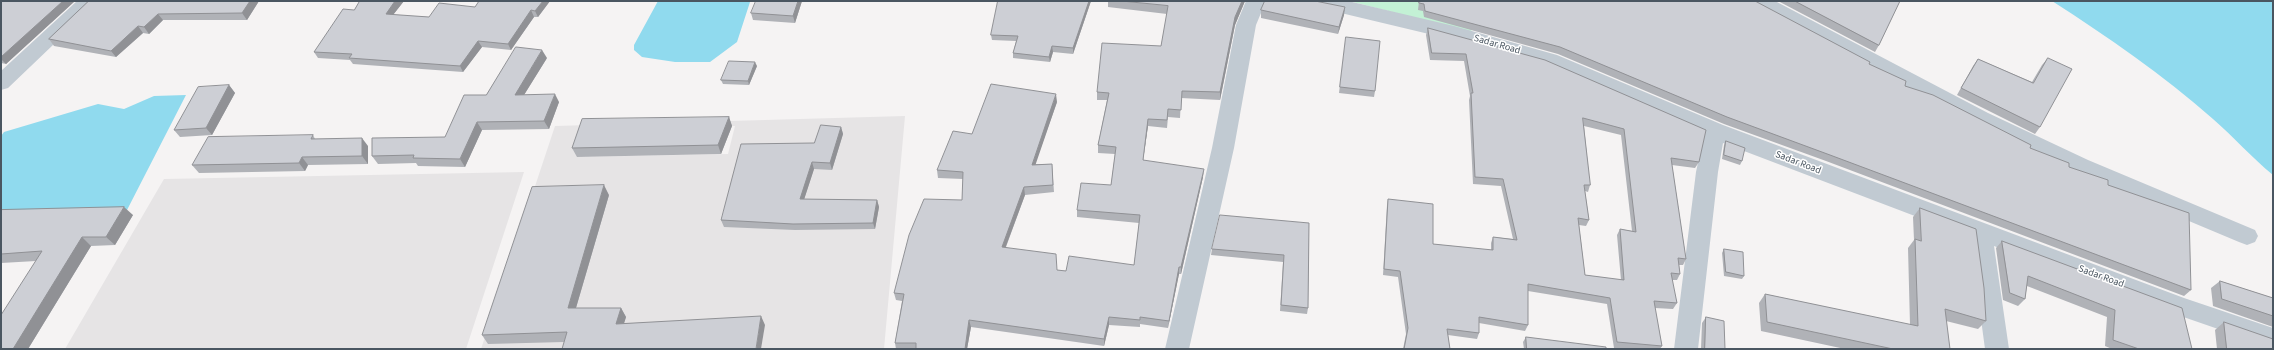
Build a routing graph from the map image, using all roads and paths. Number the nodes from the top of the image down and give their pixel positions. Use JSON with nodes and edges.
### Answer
{"nodes":[{"id":1,"x":89,"y":1,"type":"edge"},
{"id":2,"x":1256,"y":1,"type":"edge"},
{"id":3,"x":1320,"y":1,"type":"edge"},
{"id":4,"x":1758,"y":1,"type":"edge"},
{"id":5,"x":1,"y":83,"type":"edge"},
{"id":6,"x":1715,"y":131,"type":"junction"},
{"id":7,"x":1981,"y":232,"type":"junction"},
{"id":8,"x":2248,"y":236,"type":"dead end"},
{"id":9,"x":2273,"y":338,"type":"edge"},
{"id":10,"x":1177,"y":349,"type":"edge"},
{"id":11,"x":1686,"y":349,"type":"edge"},
{"id":12,"x":1997,"y":349,"type":"edge"}],
"edges":[{"from":1,"to":5,"type":"street"},
{"from":2,"to":10,"type":"street"},
{"from":3,"to":6,"type":"street","name":"Sadar Road"},
{"from":4,"to":8,"type":"street"},
{"from":6,"to":7,"type":"street","name":"Sadar Road"},
{"from":6,"to":11,"type":"street"},
{"from":7,"to":9,"type":"street","name":"Sadar Road"},
{"from":7,"to":12,"type":"street"}]}
